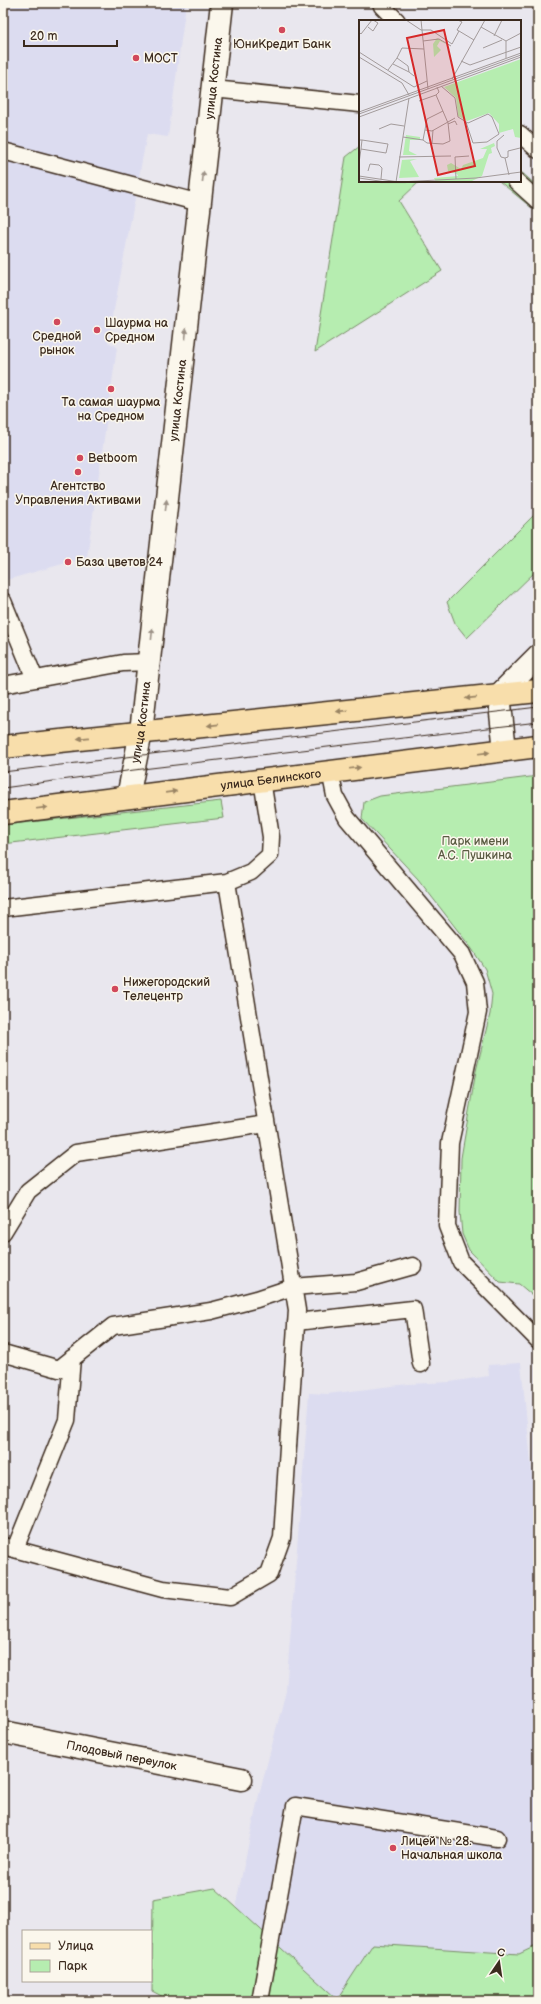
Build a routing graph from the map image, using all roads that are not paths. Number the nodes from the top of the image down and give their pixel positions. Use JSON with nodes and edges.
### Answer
{"nodes":[{"id":1,"x":222,"y":3,"type":"edge"},
{"id":2,"x":381,"y":3,"type":"edge"},
{"id":3,"x":397,"y":20,"type":"edge"},
{"id":4,"x":213,"y":89,"type":"junction"},
{"id":5,"x":359,"y":104,"type":"edge"},
{"id":6,"x":521,"y":135,"type":"edge"},
{"id":7,"x":538,"y":150,"type":"edge"},
{"id":8,"x":3,"y":151,"type":"edge"},
{"id":9,"x":517,"y":182,"type":"edge"},
{"id":10,"x":538,"y":201,"type":"edge"},
{"id":11,"x":200,"y":203,"type":"junction"},
{"id":12,"x":3,"y":601,"type":"edge"},
{"id":13,"x":538,"y":656,"type":"edge"},
{"id":14,"x":149,"y":662,"type":"junction"},
{"id":15,"x":36,"y":679,"type":"junction"},
{"id":16,"x":3,"y":684,"type":"edge"},
{"id":17,"x":538,"y":691,"type":"edge"},
{"id":18,"x":500,"y":695,"type":"junction"},
{"id":19,"x":141,"y":732,"type":"junction"},
{"id":20,"x":538,"y":746,"type":"edge"},
{"id":21,"x":3,"y":747,"type":"edge"},
{"id":22,"x":505,"y":750,"type":"junction"},
{"id":23,"x":330,"y":771,"type":"junction"},
{"id":24,"x":262,"y":780,"type":"junction"},
{"id":25,"x":128,"y":797,"type":"junction"},
{"id":26,"x":3,"y":813,"type":"edge"},
{"id":27,"x":226,"y":882,"type":"junction"},
{"id":28,"x":3,"y":908,"type":"edge"},
{"id":29,"x":266,"y":1124,"type":"junction"},
{"id":30,"x":3,"y":1232,"type":"edge"},
{"id":31,"x":413,"y":1266,"type":"dead end"},
{"id":32,"x":293,"y":1287,"type":"junction"},
{"id":33,"x":296,"y":1322,"type":"junction"},
{"id":34,"x":538,"y":1340,"type":"edge"},
{"id":35,"x":3,"y":1353,"type":"edge"},
{"id":36,"x":72,"y":1358,"type":"junction"},
{"id":37,"x":421,"y":1364,"type":"dead end"},
{"id":38,"x":9,"y":1547,"type":"edge"},
{"id":39,"x":3,"y":1732,"type":"edge"},
{"id":40,"x":241,"y":1779,"type":"dead end"},
{"id":41,"x":498,"y":1838,"type":"dead end"},
{"id":42,"x":260,"y":2001,"type":"edge"}],
"edges":[{"from":1,"to":4,"type":"street","name":"улица Костина"},
{"from":2,"to":3,"type":"lane"},
{"from":4,"to":5,"type":"lane"},
{"from":11,"to":4,"type":"street","name":"улица Костина","one_way":true},
{"from":6,"to":7,"type":"lane"},
{"from":8,"to":11,"type":"lane"},
{"from":9,"to":10,"type":"lane"},
{"from":14,"to":11,"type":"street","name":"улица Костина","one_way":true},
{"from":12,"to":15,"type":"lane"},
{"from":13,"to":18,"type":"street"},
{"from":14,"to":15,"type":"lane"},
{"from":14,"to":19,"type":"street","name":"улица Костина"},
{"from":15,"to":16,"type":"lane"},
{"from":17,"to":18,"type":"main road"},
{"from":18,"to":19,"type":"main road","one_way":true},
{"from":18,"to":22,"type":"street"},
{"from":19,"to":21,"type":"main road","one_way":true},
{"from":19,"to":25,"type":"street","name":"улица Костина"},
{"from":20,"to":22,"type":"main road","name":"улица Белинского"},
{"from":23,"to":22,"type":"main road","name":"улица Белинского","one_way":true},
{"from":23,"to":24,"type":"main road","name":"улица Белинского"},
{"from":23,"to":34,"type":"lane"},
{"from":25,"to":24,"type":"main road","name":"улица Белинского","one_way":true},
{"from":24,"to":27,"type":"lane"},
{"from":26,"to":25,"type":"main road","name":"улица Белинского","one_way":true},
{"from":27,"to":28,"type":"lane"},
{"from":27,"to":29,"type":"lane"},
{"from":29,"to":30,"type":"lane"},
{"from":29,"to":32,"type":"lane"},
{"from":31,"to":32,"type":"lane"},
{"from":32,"to":33,"type":"lane"},
{"from":32,"to":36,"type":"lane"},
{"from":33,"to":37,"type":"lane"},
{"from":33,"to":38,"type":"lane"},
{"from":35,"to":36,"type":"lane"},
{"from":36,"to":38,"type":"lane"},
{"from":39,"to":40,"type":"street","name":"Плодовый переулок"},
{"from":41,"to":42,"type":"lane"}]}
